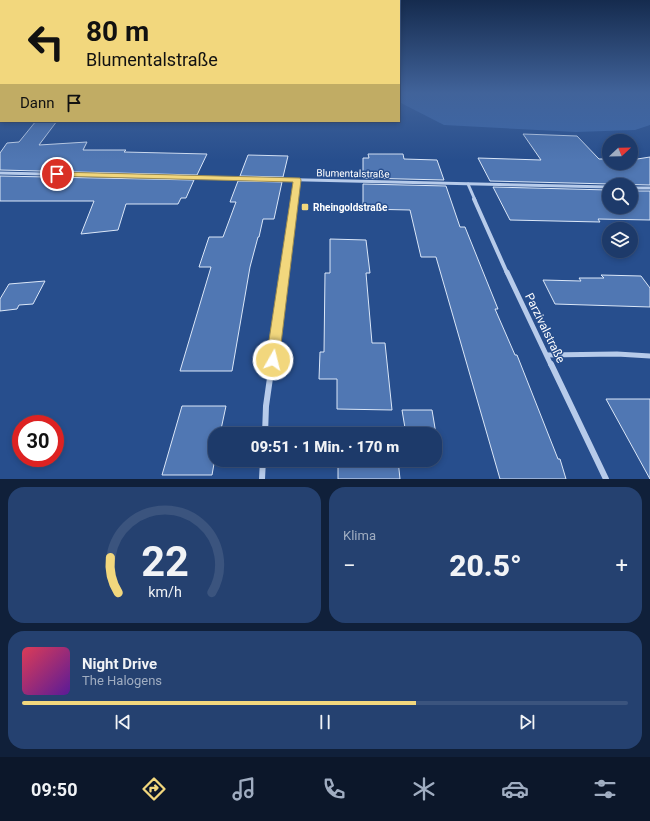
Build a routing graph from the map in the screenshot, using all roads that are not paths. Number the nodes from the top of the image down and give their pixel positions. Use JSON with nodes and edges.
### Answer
{"nodes":[{"id":1,"x":0,"y":173,"type":"edge"},
{"id":2,"x":297,"y":180,"type":"junction"},
{"id":3,"x":468,"y":184,"type":"junction"},
{"id":4,"x":602,"y":187,"type":"edge"},
{"id":5,"x":638,"y":188,"type":"edge"},
{"id":6,"x":650,"y":188,"type":"edge"},
{"id":7,"x":547,"y":355,"type":"junction"},
{"id":8,"x":650,"y":356,"type":"edge"},
{"id":9,"x":265,"y":427,"type":"edge"},
{"id":10,"x":263,"y":467,"type":"edge"},
{"id":11,"x":262,"y":479,"type":"edge"},
{"id":12,"x":606,"y":479,"type":"edge"}],
"edges":[{"from":1,"to":2,"type":"street","name":"Blumentalstraße"},
{"from":2,"to":3,"type":"street","name":"Blumentalstraße"},
{"from":2,"to":9,"type":"street"},
{"from":3,"to":4,"type":"street","name":"Blumentalstraße"},
{"from":3,"to":7,"type":"street","name":"Parzivalstraße"},
{"from":5,"to":6,"type":"street"},
{"from":7,"to":8,"type":"street"},
{"from":7,"to":12,"type":"street","name":"Parzivalstraße"},
{"from":10,"to":11,"type":"street"}]}
